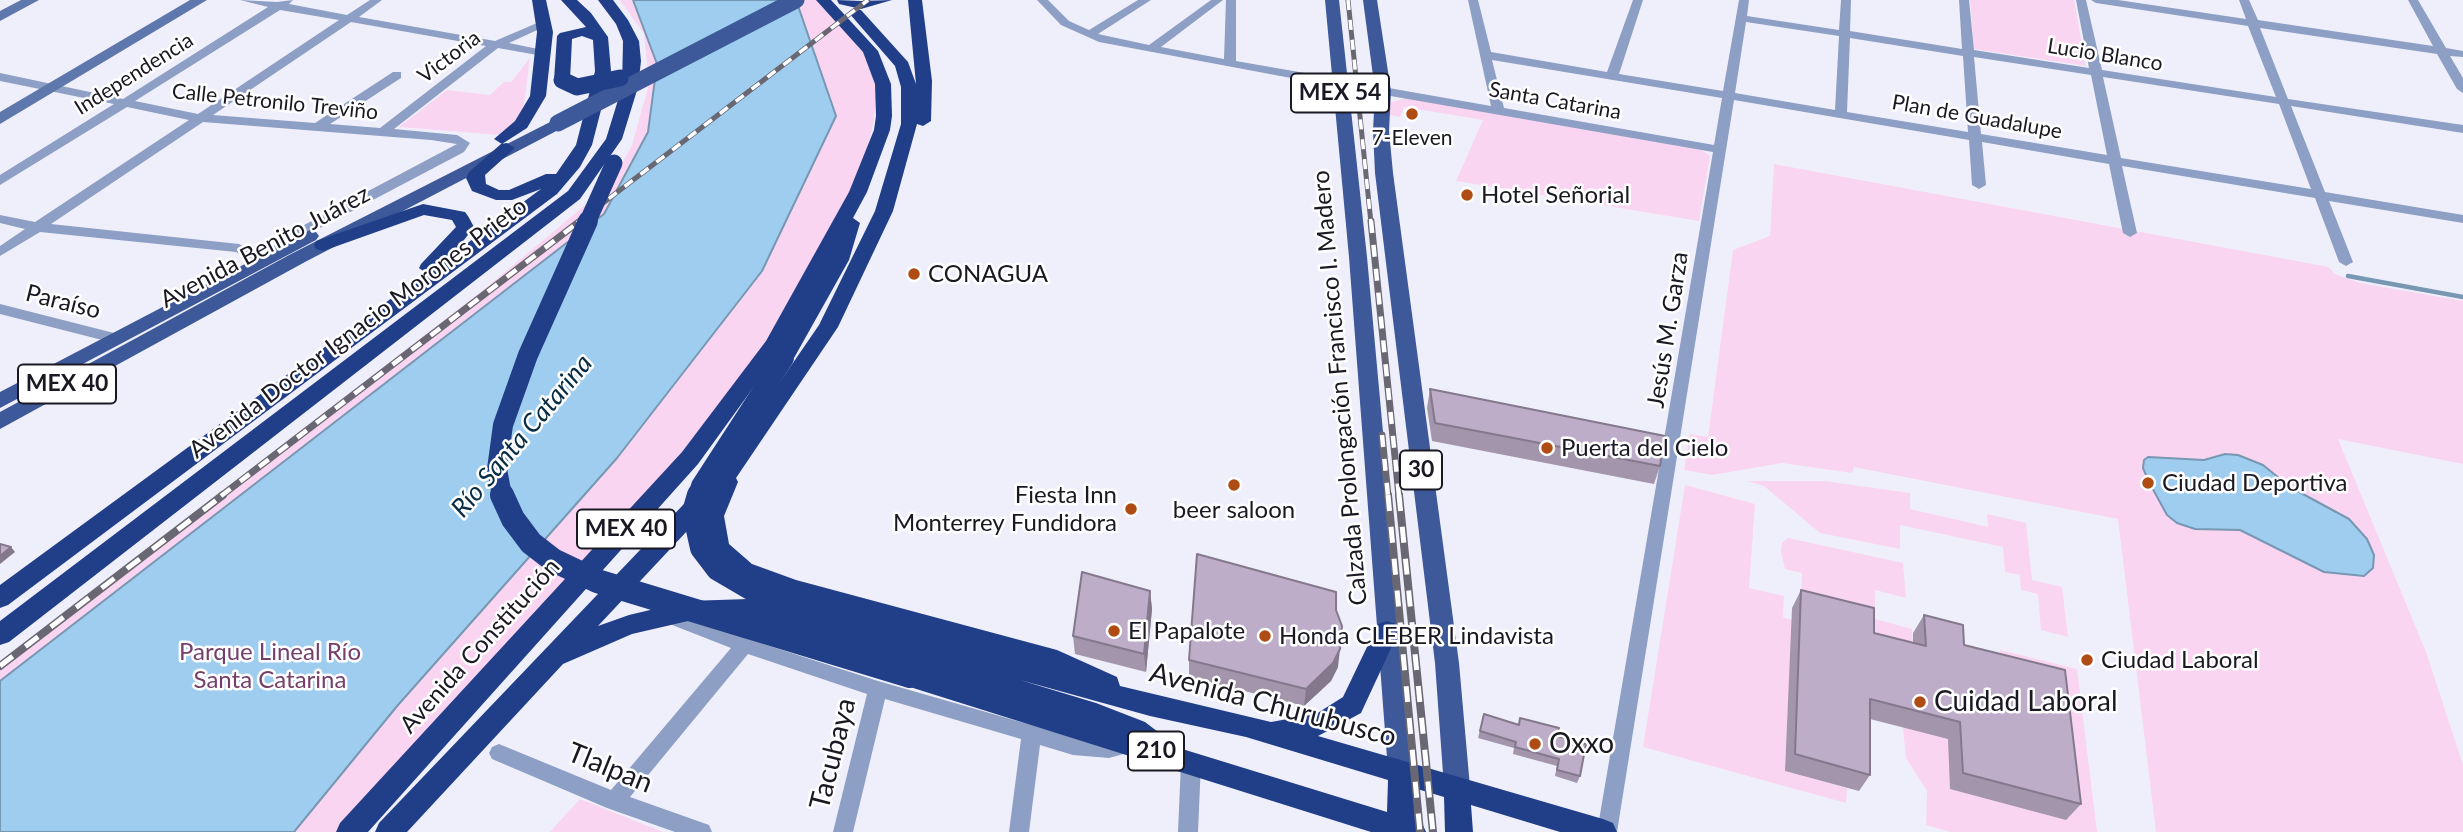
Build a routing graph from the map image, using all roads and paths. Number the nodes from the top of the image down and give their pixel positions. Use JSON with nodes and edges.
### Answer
{"nodes":[{"id":1,"x":32,"y":0,"type":"edge"},
{"id":2,"x":200,"y":0,"type":"edge"},
{"id":3,"x":245,"y":0,"type":"edge"},
{"id":4,"x":377,"y":0,"type":"edge"},
{"id":5,"x":539,"y":0,"type":"edge"},
{"id":6,"x":568,"y":0,"type":"edge"},
{"id":7,"x":605,"y":0,"type":"edge"},
{"id":8,"x":773,"y":0,"type":"edge"},
{"id":9,"x":796,"y":0,"type":"edge"},
{"id":10,"x":823,"y":0,"type":"edge"},
{"id":11,"x":885,"y":0,"type":"edge"},
{"id":12,"x":915,"y":0,"type":"edge"},
{"id":13,"x":1042,"y":0,"type":"edge"},
{"id":14,"x":1146,"y":0,"type":"edge"},
{"id":15,"x":1332,"y":0,"type":"edge"},
{"id":16,"x":1370,"y":0,"type":"edge"},
{"id":17,"x":1473,"y":0,"type":"edge"},
{"id":18,"x":1638,"y":0,"type":"edge"},
{"id":19,"x":1744,"y":0,"type":"edge"},
{"id":20,"x":1846,"y":0,"type":"edge"},
{"id":21,"x":1964,"y":0,"type":"edge"},
{"id":22,"x":2081,"y":0,"type":"edge"},
{"id":23,"x":2096,"y":0,"type":"edge"},
{"id":24,"x":2244,"y":0,"type":"edge"},
{"id":25,"x":2413,"y":0,"type":"edge"},
{"id":26,"x":843,"y":1,"type":"edge"},
{"id":27,"x":1226,"y":1,"type":"edge"},
{"id":28,"x":283,"y":3,"type":"edge"},
{"id":29,"x":0,"y":17,"type":"edge"},
{"id":30,"x":1741,"y":18,"type":"junction"},
{"id":31,"x":348,"y":19,"type":"junction"},
{"id":32,"x":544,"y":23,"type":"junction"},
{"id":33,"x":2253,"y":23,"type":"junction"},
{"id":34,"x":1844,"y":33,"type":"junction"},
{"id":35,"x":1088,"y":35,"type":"junction"},
{"id":36,"x":600,"y":37,"type":"junction"},
{"id":37,"x":494,"y":46,"type":"junction"},
{"id":38,"x":1149,"y":50,"type":"junction"},
{"id":39,"x":2442,"y":51,"type":"junction"},
{"id":40,"x":1968,"y":53,"type":"junction"},
{"id":41,"x":543,"y":54,"type":"junction"},
{"id":42,"x":2463,"y":54,"type":"edge"},
{"id":43,"x":1485,"y":55,"type":"junction"},
{"id":44,"x":1230,"y":64,"type":"junction"},
{"id":45,"x":2094,"y":73,"type":"junction"},
{"id":46,"x":397,"y":75,"type":"dead end"},
{"id":47,"x":0,"y":76,"type":"edge"},
{"id":48,"x":1612,"y":76,"type":"junction"},
{"id":49,"x":620,"y":78,"type":"junction"},
{"id":50,"x":1339,"y":83,"type":"junction"},
{"id":51,"x":54,"y":87,"type":"junction"},
{"id":52,"x":2463,"y":89,"type":"edge"},
{"id":53,"x":1383,"y":91,"type":"junction"},
{"id":54,"x":1728,"y":95,"type":"junction"},
{"id":55,"x":125,"y":102,"type":"junction"},
{"id":56,"x":2283,"y":102,"type":"junction"},
{"id":57,"x":1498,"y":111,"type":"junction"},
{"id":58,"x":1840,"y":113,"type":"junction"},
{"id":59,"x":559,"y":116,"type":"junction"},
{"id":60,"x":199,"y":118,"type":"junction"},
{"id":61,"x":0,"y":119,"type":"edge"},
{"id":62,"x":318,"y":127,"type":"junction"},
{"id":63,"x":2463,"y":129,"type":"edge"},
{"id":64,"x":383,"y":132,"type":"junction"},
{"id":65,"x":1975,"y":136,"type":"junction"},
{"id":66,"x":614,"y":139,"type":"junction"},
{"id":67,"x":505,"y":144,"type":"junction"},
{"id":68,"x":1720,"y":150,"type":"junction"},
{"id":69,"x":2114,"y":160,"type":"junction"},
{"id":70,"x":574,"y":163,"type":"junction"},
{"id":71,"x":897,"y":172,"type":"junction"},
{"id":72,"x":0,"y":180,"type":"edge"},
{"id":73,"x":1979,"y":185,"type":"dead end"},
{"id":74,"x":1350,"y":186,"type":"joint"},
{"id":75,"x":858,"y":192,"type":"junction"},
{"id":76,"x":2319,"y":195,"type":"junction"},
{"id":77,"x":0,"y":219,"type":"edge"},
{"id":78,"x":2463,"y":219,"type":"edge"},
{"id":79,"x":37,"y":227,"type":"junction"},
{"id":80,"x":2130,"y":233,"type":"dead end"},
{"id":81,"x":323,"y":245,"type":"junction"},
{"id":82,"x":0,"y":252,"type":"edge"},
{"id":83,"x":260,"y":260,"type":"junction"},
{"id":84,"x":2346,"y":262,"type":"dead end"},
{"id":85,"x":246,"y":286,"type":"junction"},
{"id":86,"x":0,"y":309,"type":"edge"},
{"id":87,"x":376,"y":320,"type":"junction"},
{"id":88,"x":114,"y":338,"type":"junction"},
{"id":89,"x":0,"y":401,"type":"edge"},
{"id":90,"x":0,"y":421,"type":"edge"},
{"id":91,"x":735,"y":465,"type":"junction"},
{"id":92,"x":0,"y":598,"type":"edge"},
{"id":93,"x":668,"y":616,"type":"junction"},
{"id":94,"x":1387,"y":631,"type":"junction"},
{"id":95,"x":0,"y":635,"type":"edge"},
{"id":96,"x":744,"y":645,"type":"junction"},
{"id":97,"x":527,"y":683,"type":"junction"},
{"id":98,"x":878,"y":689,"type":"junction"},
{"id":99,"x":1140,"y":702,"type":"junction"},
{"id":100,"x":1246,"y":726,"type":"junction"},
{"id":101,"x":1032,"y":733,"type":"junction"},
{"id":102,"x":1134,"y":744,"type":"junction"},
{"id":103,"x":499,"y":753,"type":"dead end"},
{"id":104,"x":1180,"y":759,"type":"junction"},
{"id":105,"x":1401,"y":771,"type":"junction"},
{"id":106,"x":1457,"y":787,"type":"junction"},
{"id":107,"x":614,"y":801,"type":"junction"},
{"id":108,"x":1405,"y":831,"type":"edge"},
{"id":109,"x":350,"y":832,"type":"edge"},
{"id":110,"x":389,"y":832,"type":"edge"},
{"id":111,"x":702,"y":832,"type":"edge"},
{"id":112,"x":843,"y":832,"type":"edge"},
{"id":113,"x":1019,"y":832,"type":"edge"},
{"id":114,"x":1188,"y":832,"type":"edge"},
{"id":115,"x":1459,"y":832,"type":"edge"},
{"id":116,"x":1605,"y":832,"type":"edge"}],
"edges":[{"from":1,"to":29,"type":"street"},
{"from":2,"to":51,"type":"street"},
{"from":3,"to":28,"type":"street"},
{"from":4,"to":31,"type":"street"},
{"from":5,"to":32,"type":"highway"},
{"from":6,"to":36,"type":"highway"},
{"from":7,"to":66,"type":"highway","name":"Avenida Doctor Ignacio Morones Prieto"},
{"from":8,"to":49,"type":"main road","number":"MEX 40"},
{"from":9,"to":59,"type":"main road","number":"MEX 40","bridge":true},
{"from":10,"to":75,"type":"highway","name":"Avenida Constitución","number":"MEX 40"},
{"from":11,"to":26,"type":"highway"},
{"from":12,"to":71,"type":"highway"},
{"from":13,"to":35,"type":"street"},
{"from":14,"to":35,"type":"street"},
{"from":15,"to":50,"type":"main road","name":"Calzada Prolongación Francisco I. Madero","number":"MEX 54"},
{"from":16,"to":53,"type":"main road","number":"30"},
{"from":17,"to":43,"type":"street"},
{"from":18,"to":48,"type":"street"},
{"from":19,"to":30,"type":"street","name":"Jesús M. Garza"},
{"from":20,"to":34,"type":"street"},
{"from":21,"to":40,"type":"street"},
{"from":22,"to":45,"type":"street"},
{"from":23,"to":33,"type":"street"},
{"from":24,"to":33,"type":"street"},
{"from":25,"to":39,"type":"street"},
{"from":26,"to":71,"type":"highway","number":"MEX 40"},
{"from":27,"to":38,"type":"street"},
{"from":27,"to":44,"type":"street"},
{"from":28,"to":31,"type":"street"},
{"from":28,"to":55,"type":"street","name":"Independencia"},
{"from":30,"to":34,"type":"street","name":"Lucio Blanco"},
{"from":30,"to":54,"type":"street","name":"Jesús M. Garza"},
{"from":31,"to":37,"type":"street"},
{"from":31,"to":60,"type":"street"},
{"from":32,"to":37,"type":"street","name":"Victoria"},
{"from":32,"to":41,"type":"highway"},
{"from":33,"to":39,"type":"street"},
{"from":33,"to":56,"type":"street"},
{"from":34,"to":40,"type":"street","name":"Lucio Blanco"},
{"from":34,"to":58,"type":"street"},
{"from":35,"to":38,"type":"street"},
{"from":36,"to":49,"type":"highway","bridge":true},
{"from":36,"to":70,"type":"highway","name":"Avenida Doctor Ignacio Morones Prieto"},
{"from":37,"to":41,"type":"street"},
{"from":37,"to":64,"type":"street","name":"Victoria"},
{"from":38,"to":44,"type":"street"},
{"from":39,"to":42,"type":"street"},
{"from":39,"to":52,"type":"street"},
{"from":40,"to":45,"type":"street","name":"Lucio Blanco"},
{"from":40,"to":65,"type":"street"},
{"from":41,"to":67,"type":"highway"},
{"from":43,"to":48,"type":"street","name":"Plan de Guadalupe"},
{"from":43,"to":57,"type":"street"},
{"from":44,"to":50,"type":"street"},
{"from":45,"to":56,"type":"street","name":"Lucio Blanco"},
{"from":45,"to":69,"type":"street"},
{"from":46,"to":62,"type":"street"},
{"from":47,"to":51,"type":"street","name":"Calle Petronilo Treviño"},
{"from":48,"to":54,"type":"street","name":"Plan de Guadalupe"},
{"from":49,"to":59,"type":"main road","number":"MEX 40","bridge":true},
{"from":50,"to":74,"type":"main road","name":"Calzada Prolongación Francisco I. Madero","number":"MEX 54"},
{"from":51,"to":55,"type":"street","name":"Calle Petronilo Treviño"},
{"from":51,"to":61,"type":"street"},
{"from":53,"to":57,"type":"street","name":"Santa Catarina"},
{"from":53,"to":106,"type":"main road","number":"30"},
{"from":54,"to":58,"type":"street","name":"Plan de Guadalupe"},
{"from":54,"to":68,"type":"street","name":"Jesús M. Garza"},
{"from":55,"to":60,"type":"street","name":"Calle Petronilo Treviño"},
{"from":55,"to":72,"type":"street","name":"Independencia"},
{"from":56,"to":63,"type":"street","name":"Lucio Blanco"},
{"from":56,"to":76,"type":"street"},
{"from":57,"to":68,"type":"street","name":"Santa Catarina"},
{"from":58,"to":65,"type":"street","name":"Plan de Guadalupe"},
{"from":59,"to":67,"type":"main road","name":"Avenida Benito Juárez","number":"MEX 40"},
{"from":60,"to":62,"type":"street","name":"Calle Petronilo Treviño"},
{"from":60,"to":79,"type":"street"},
{"from":62,"to":64,"type":"street","name":"Calle Petronilo Treviño"},
{"from":64,"to":83,"type":"street","name":"Calle Petronilo Treviño"},
{"from":65,"to":69,"type":"street","name":"Plan de Guadalupe"},
{"from":65,"to":73,"type":"street"},
{"from":66,"to":95,"type":"highway","name":"Avenida Doctor Ignacio Morones Prieto"},
{"from":66,"to":102,"type":"highway","number":"210","bridge":true},
{"from":67,"to":70,"type":"highway"},
{"from":67,"to":81,"type":"main road","name":"Avenida Benito Juárez","number":"MEX 40"},
{"from":67,"to":83,"type":"main road","name":"Avenida Benito Juárez","number":"MEX 40"},
{"from":68,"to":116,"type":"street","name":"Jesús M. Garza"},
{"from":69,"to":76,"type":"street","name":"Plan de Guadalupe"},
{"from":69,"to":80,"type":"street"},
{"from":70,"to":87,"type":"highway","name":"Avenida Doctor Ignacio Morones Prieto"},
{"from":71,"to":91,"type":"highway","number":"MEX 40"},
{"from":74,"to":94,"type":"main road","name":"Calzada Prolongación Francisco I. Madero","number":"30"},
{"from":75,"to":99,"type":"highway","name":"Avenida Churubusco","number":"210","bridge":true},
{"from":75,"to":109,"type":"highway","name":"Avenida Constitución","number":"MEX 40"},
{"from":76,"to":78,"type":"street","name":"Plan de Guadalupe"},
{"from":76,"to":84,"type":"street"},
{"from":77,"to":79,"type":"street"},
{"from":79,"to":82,"type":"street"},
{"from":79,"to":83,"type":"street"},
{"from":81,"to":85,"type":"main road","name":"Avenida Benito Juárez","number":"MEX 40"},
{"from":81,"to":87,"type":"highway"},
{"from":83,"to":85,"type":"main road"},
{"from":83,"to":88,"type":"main road","name":"Avenida Benito Juárez","number":"MEX 40"},
{"from":85,"to":90,"type":"main road","name":"Avenida Benito Juárez","number":"MEX 40"},
{"from":86,"to":88,"type":"street","name":"Paraíso"},
{"from":87,"to":92,"type":"highway","name":"Avenida Doctor Ignacio Morones Prieto"},
{"from":88,"to":89,"type":"main road","name":"Avenida Benito Juárez","number":"MEX 40"},
{"from":91,"to":97,"type":"highway","number":"MEX 40"},
{"from":91,"to":99,"type":"highway"},
{"from":93,"to":96,"type":"street"},
{"from":93,"to":97,"type":"highway"},
{"from":93,"to":104,"type":"highway"},
{"from":94,"to":100,"type":"highway"},
{"from":94,"to":105,"type":"main road","name":"Calzada Prolongación Francisco I. Madero","number":"30"},
{"from":96,"to":98,"type":"street"},
{"from":96,"to":107,"type":"street"},
{"from":97,"to":110,"type":"highway","number":"MEX 40"},
{"from":98,"to":101,"type":"street"},
{"from":98,"to":112,"type":"street","name":"Tacubaya"},
{"from":99,"to":100,"type":"highway","name":"Avenida Churubusco","number":"210"},
{"from":100,"to":105,"type":"highway","name":"Avenida Churubusco","number":"210"},
{"from":101,"to":102,"type":"street"},
{"from":101,"to":113,"type":"street"},
{"from":102,"to":104,"type":"highway","number":"210"},
{"from":103,"to":107,"type":"street","name":"Tlalpan"},
{"from":104,"to":108,"type":"highway","number":"210"},
{"from":104,"to":114,"type":"street"},
{"from":105,"to":106,"type":"highway","name":"Avenida Churubusco","number":"210"},
{"from":105,"to":108,"type":"highway","number":"30"},
{"from":106,"to":115,"type":"highway","number":"30"},
{"from":106,"to":116,"type":"highway","name":"Avenida Churubusco","number":"210"},
{"from":107,"to":111,"type":"street","name":"Tlalpan"}]}
